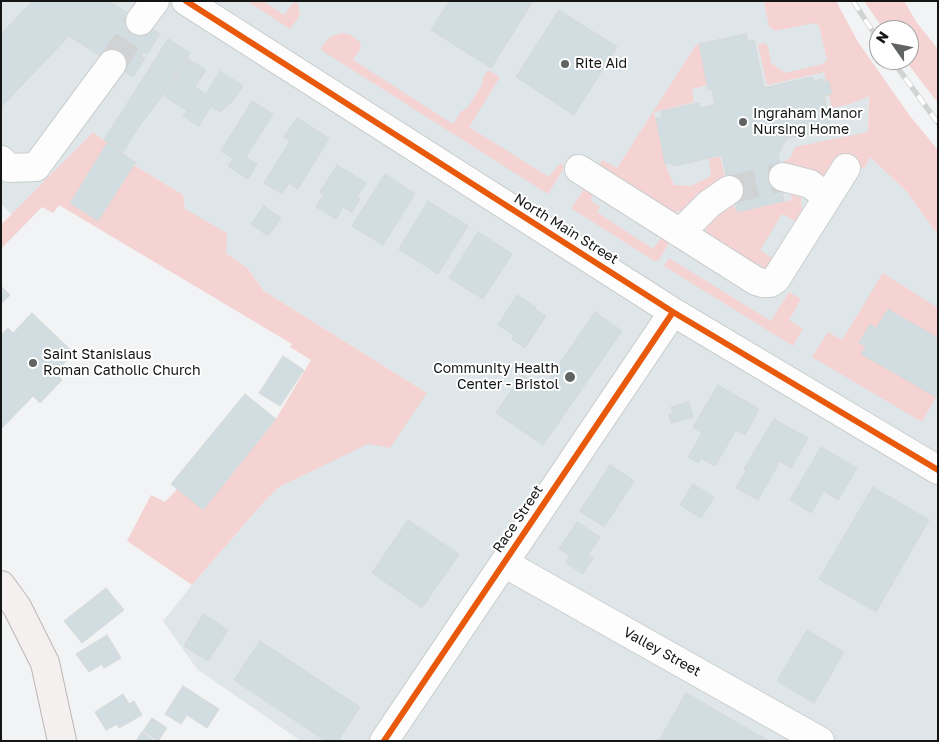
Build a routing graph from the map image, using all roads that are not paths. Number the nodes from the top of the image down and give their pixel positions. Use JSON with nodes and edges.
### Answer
{"nodes":[{"id":1,"x":186,"y":1,"type":"edge"},
{"id":2,"x":112,"y":64,"type":"tunnel mouth"},
{"id":3,"x":1,"y":160,"type":"edge"},
{"id":4,"x":846,"y":168,"type":"dead end"},
{"id":5,"x":579,"y":169,"type":"dead end"},
{"id":6,"x":783,"y":177,"type":"tunnel mouth"},
{"id":7,"x":729,"y":190,"type":"tunnel mouth"},
{"id":8,"x":827,"y":197,"type":"junction"},
{"id":9,"x":680,"y":233,"type":"junction"},
{"id":10,"x":673,"y":312,"type":"junction"},
{"id":11,"x":938,"y":470,"type":"edge"},
{"id":12,"x":504,"y":564,"type":"junction"},
{"id":13,"x":1,"y":585,"type":"edge"},
{"id":14,"x":62,"y":741,"type":"edge"},
{"id":15,"x":384,"y":741,"type":"edge"},
{"id":16,"x":820,"y":741,"type":"edge"}],
"edges":[{"from":1,"to":10,"type":"street","name":"North Main Street"},
{"from":2,"to":3,"type":"street"},
{"from":4,"to":8,"type":"street"},
{"from":5,"to":9,"type":"street"},
{"from":6,"to":8,"type":"street"},
{"from":7,"to":9,"type":"street"},
{"from":8,"to":9,"type":"street"},
{"from":10,"to":11,"type":"street","name":"North Main Street"},
{"from":10,"to":12,"type":"street","name":"Race Street"},
{"from":12,"to":15,"type":"street","name":"Race Street"},
{"from":12,"to":16,"type":"street","name":"Valley Street"},
{"from":13,"to":14,"type":"main road"}]}
